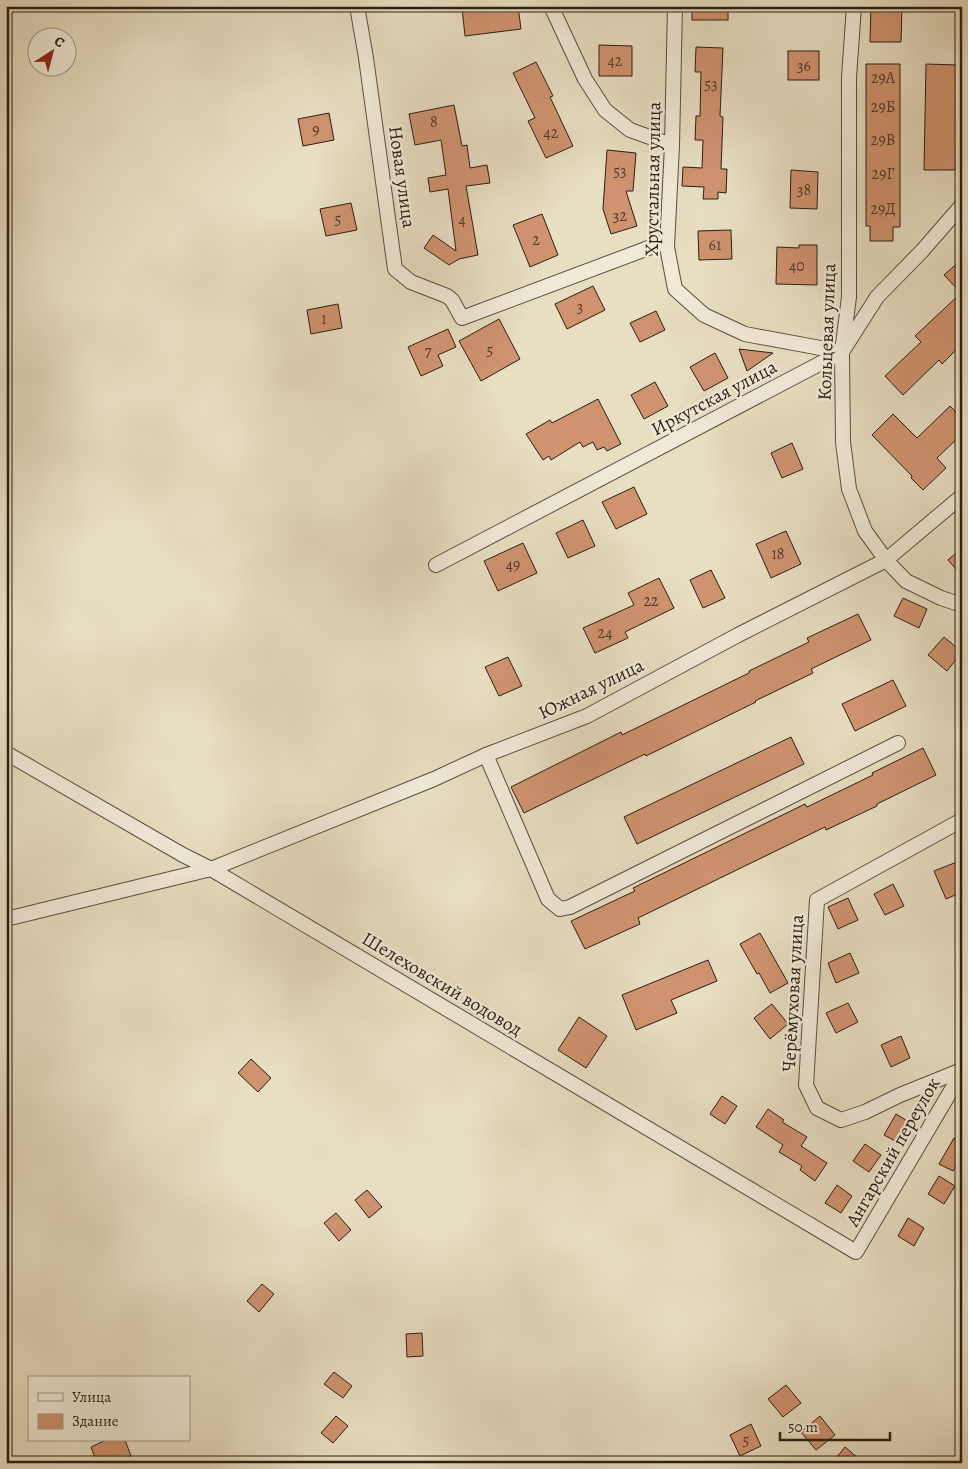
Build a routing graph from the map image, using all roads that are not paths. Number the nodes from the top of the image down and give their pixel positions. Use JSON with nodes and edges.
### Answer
{"nodes":[{"id":1,"x":357,"y":6,"type":"edge"},
{"id":2,"x":552,"y":6,"type":"edge"},
{"id":3,"x":675,"y":6,"type":"edge"},
{"id":4,"x":854,"y":6,"type":"edge"},
{"id":5,"x":672,"y":145,"type":"junction"},
{"id":6,"x":962,"y":205,"type":"edge"},
{"id":7,"x":667,"y":240,"type":"junction"},
{"id":8,"x":842,"y":352,"type":"junction"},
{"id":9,"x":962,"y":496,"type":"edge"},
{"id":10,"x":886,"y":560,"type":"junction"},
{"id":11,"x":436,"y":565,"type":"dead end"},
{"id":12,"x":962,"y":605,"type":"edge"},
{"id":13,"x":898,"y":743,"type":"dead end"},
{"id":14,"x":6,"y":753,"type":"edge"},
{"id":15,"x":486,"y":755,"type":"junction"},
{"id":16,"x":962,"y":820,"type":"edge"},
{"id":17,"x":211,"y":869,"type":"junction"},
{"id":18,"x":6,"y":919,"type":"edge"},
{"id":19,"x":962,"y":1071,"type":"edge"},
{"id":20,"x":856,"y":1252,"type":"joint"}],
"edges":[{"from":1,"to":7,"type":"street","name":"Новая улица"},
{"from":2,"to":5,"type":"street"},
{"from":3,"to":5,"type":"street","name":"Хрустальная улица"},
{"from":4,"to":8,"type":"street","name":"Кольцевая улица"},
{"from":5,"to":7,"type":"street","name":"Хрустальная улица"},
{"from":6,"to":8,"type":"street","name":"Иркутская улица"},
{"from":7,"to":8,"type":"street","name":"Хрустальная улица"},
{"from":8,"to":10,"type":"street","name":"Кольцевая улица"},
{"from":8,"to":11,"type":"street","name":"Иркутская улица"},
{"from":9,"to":10,"type":"street","name":"Южная улица"},
{"from":10,"to":12,"type":"street","name":"Кольцевая улица"},
{"from":10,"to":15,"type":"street","name":"Южная улица"},
{"from":13,"to":15,"type":"street"},
{"from":14,"to":17,"type":"street","name":"Шелеховский водовод"},
{"from":15,"to":17,"type":"street","name":"Южная улица"},
{"from":16,"to":19,"type":"street","name":"Черёмуховая улица"},
{"from":17,"to":18,"type":"street","name":"Южная улица"},
{"from":17,"to":20,"type":"street","name":"Шелеховский водовод"},
{"from":19,"to":20,"type":"street","name":"Ангарский переулок"}]}
